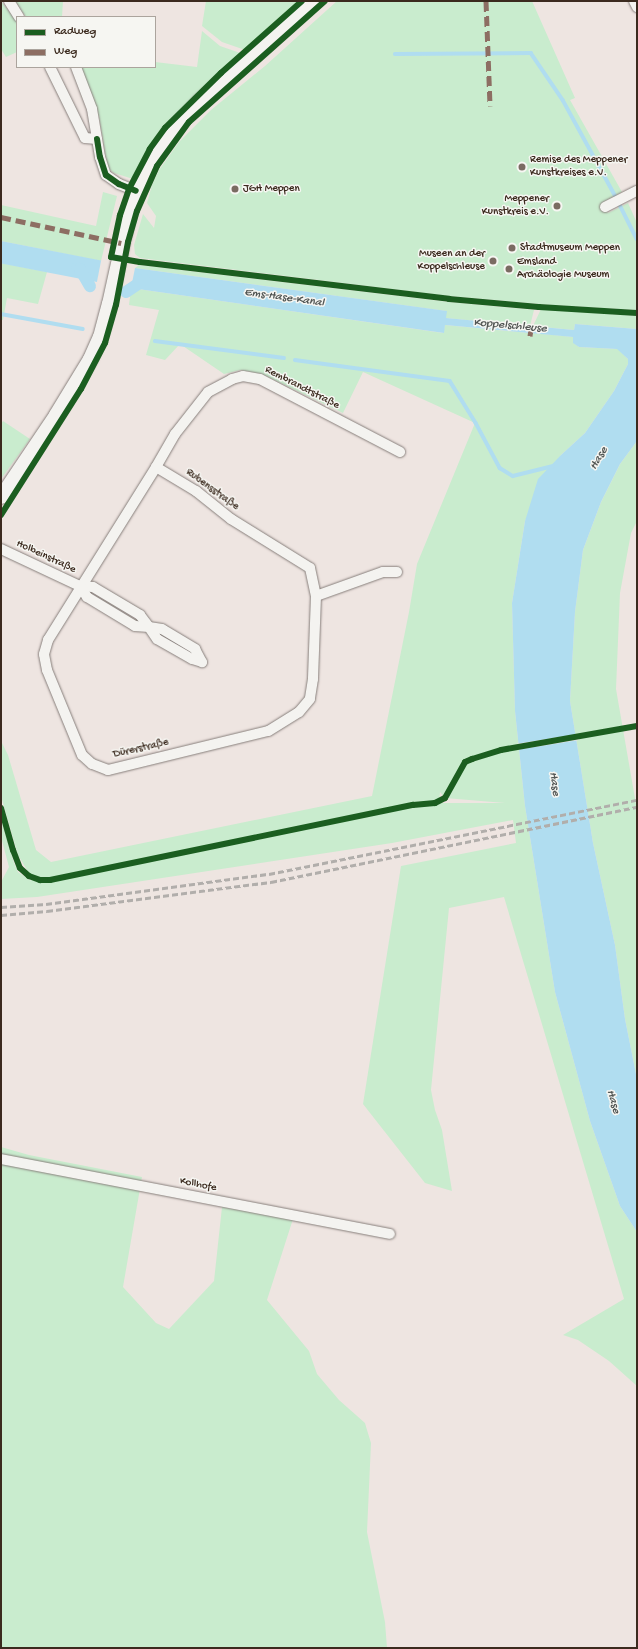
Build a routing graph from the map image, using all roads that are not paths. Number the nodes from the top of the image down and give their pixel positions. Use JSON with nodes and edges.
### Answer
{"nodes":[{"id":1,"x":9,"y":1,"type":"edge"},
{"id":2,"x":313,"y":1,"type":"edge"},
{"id":3,"x":634,"y":1,"type":"edge"},
{"id":4,"x":637,"y":7,"type":"edge"},
{"id":5,"x":18,"y":16,"type":"edge"},
{"id":6,"x":50,"y":68,"type":"edge"},
{"id":7,"x":76,"y":68,"type":"edge"},
{"id":8,"x":97,"y":139,"type":"junction"},
{"id":9,"x":136,"y":191,"type":"junction"},
{"id":10,"x":637,"y":191,"type":"edge"},
{"id":11,"x":608,"y":206,"type":"dead end"},
{"id":12,"x":400,"y":452,"type":"dead end"},
{"id":13,"x":156,"y":467,"type":"junction"},
{"id":14,"x":1,"y":497,"type":"edge"},
{"id":15,"x":1,"y":549,"type":"edge"},
{"id":16,"x":397,"y":572,"type":"dead end"},
{"id":17,"x":80,"y":586,"type":"junction"},
{"id":18,"x":316,"y":596,"type":"junction"},
{"id":19,"x":149,"y":627,"type":"junction"},
{"id":20,"x":310,"y":699,"type":"joint"},
{"id":21,"x":1,"y":1160,"type":"edge"},
{"id":22,"x":390,"y":1234,"type":"dead end"}],
"edges":[{"from":1,"to":5,"type":"street"},
{"from":2,"to":9,"type":"street"},
{"from":3,"to":4,"type":"street"},
{"from":6,"to":8,"type":"street"},
{"from":7,"to":8,"type":"street"},
{"from":8,"to":9,"type":"street"},
{"from":9,"to":14,"type":"street"},
{"from":10,"to":11,"type":"street"},
{"from":12,"to":13,"type":"street","name":"Rembrandtstraße"},
{"from":13,"to":17,"type":"street"},
{"from":13,"to":18,"type":"street","name":"Rubensstraße"},
{"from":15,"to":17,"type":"street","name":"Holbeinstraße"},
{"from":16,"to":18,"type":"street"},
{"from":17,"to":19,"type":"street","name":"Holbeinstraße"},
{"from":17,"to":20,"type":"street","name":"Dürerstraße"},
{"from":18,"to":20,"type":"street","name":"Rubensstraße"},
{"from":19,"to":19,"type":"street","name":"Holbeinstraße"},
{"from":21,"to":22,"type":"street","name":"Kollhofe"}]}
